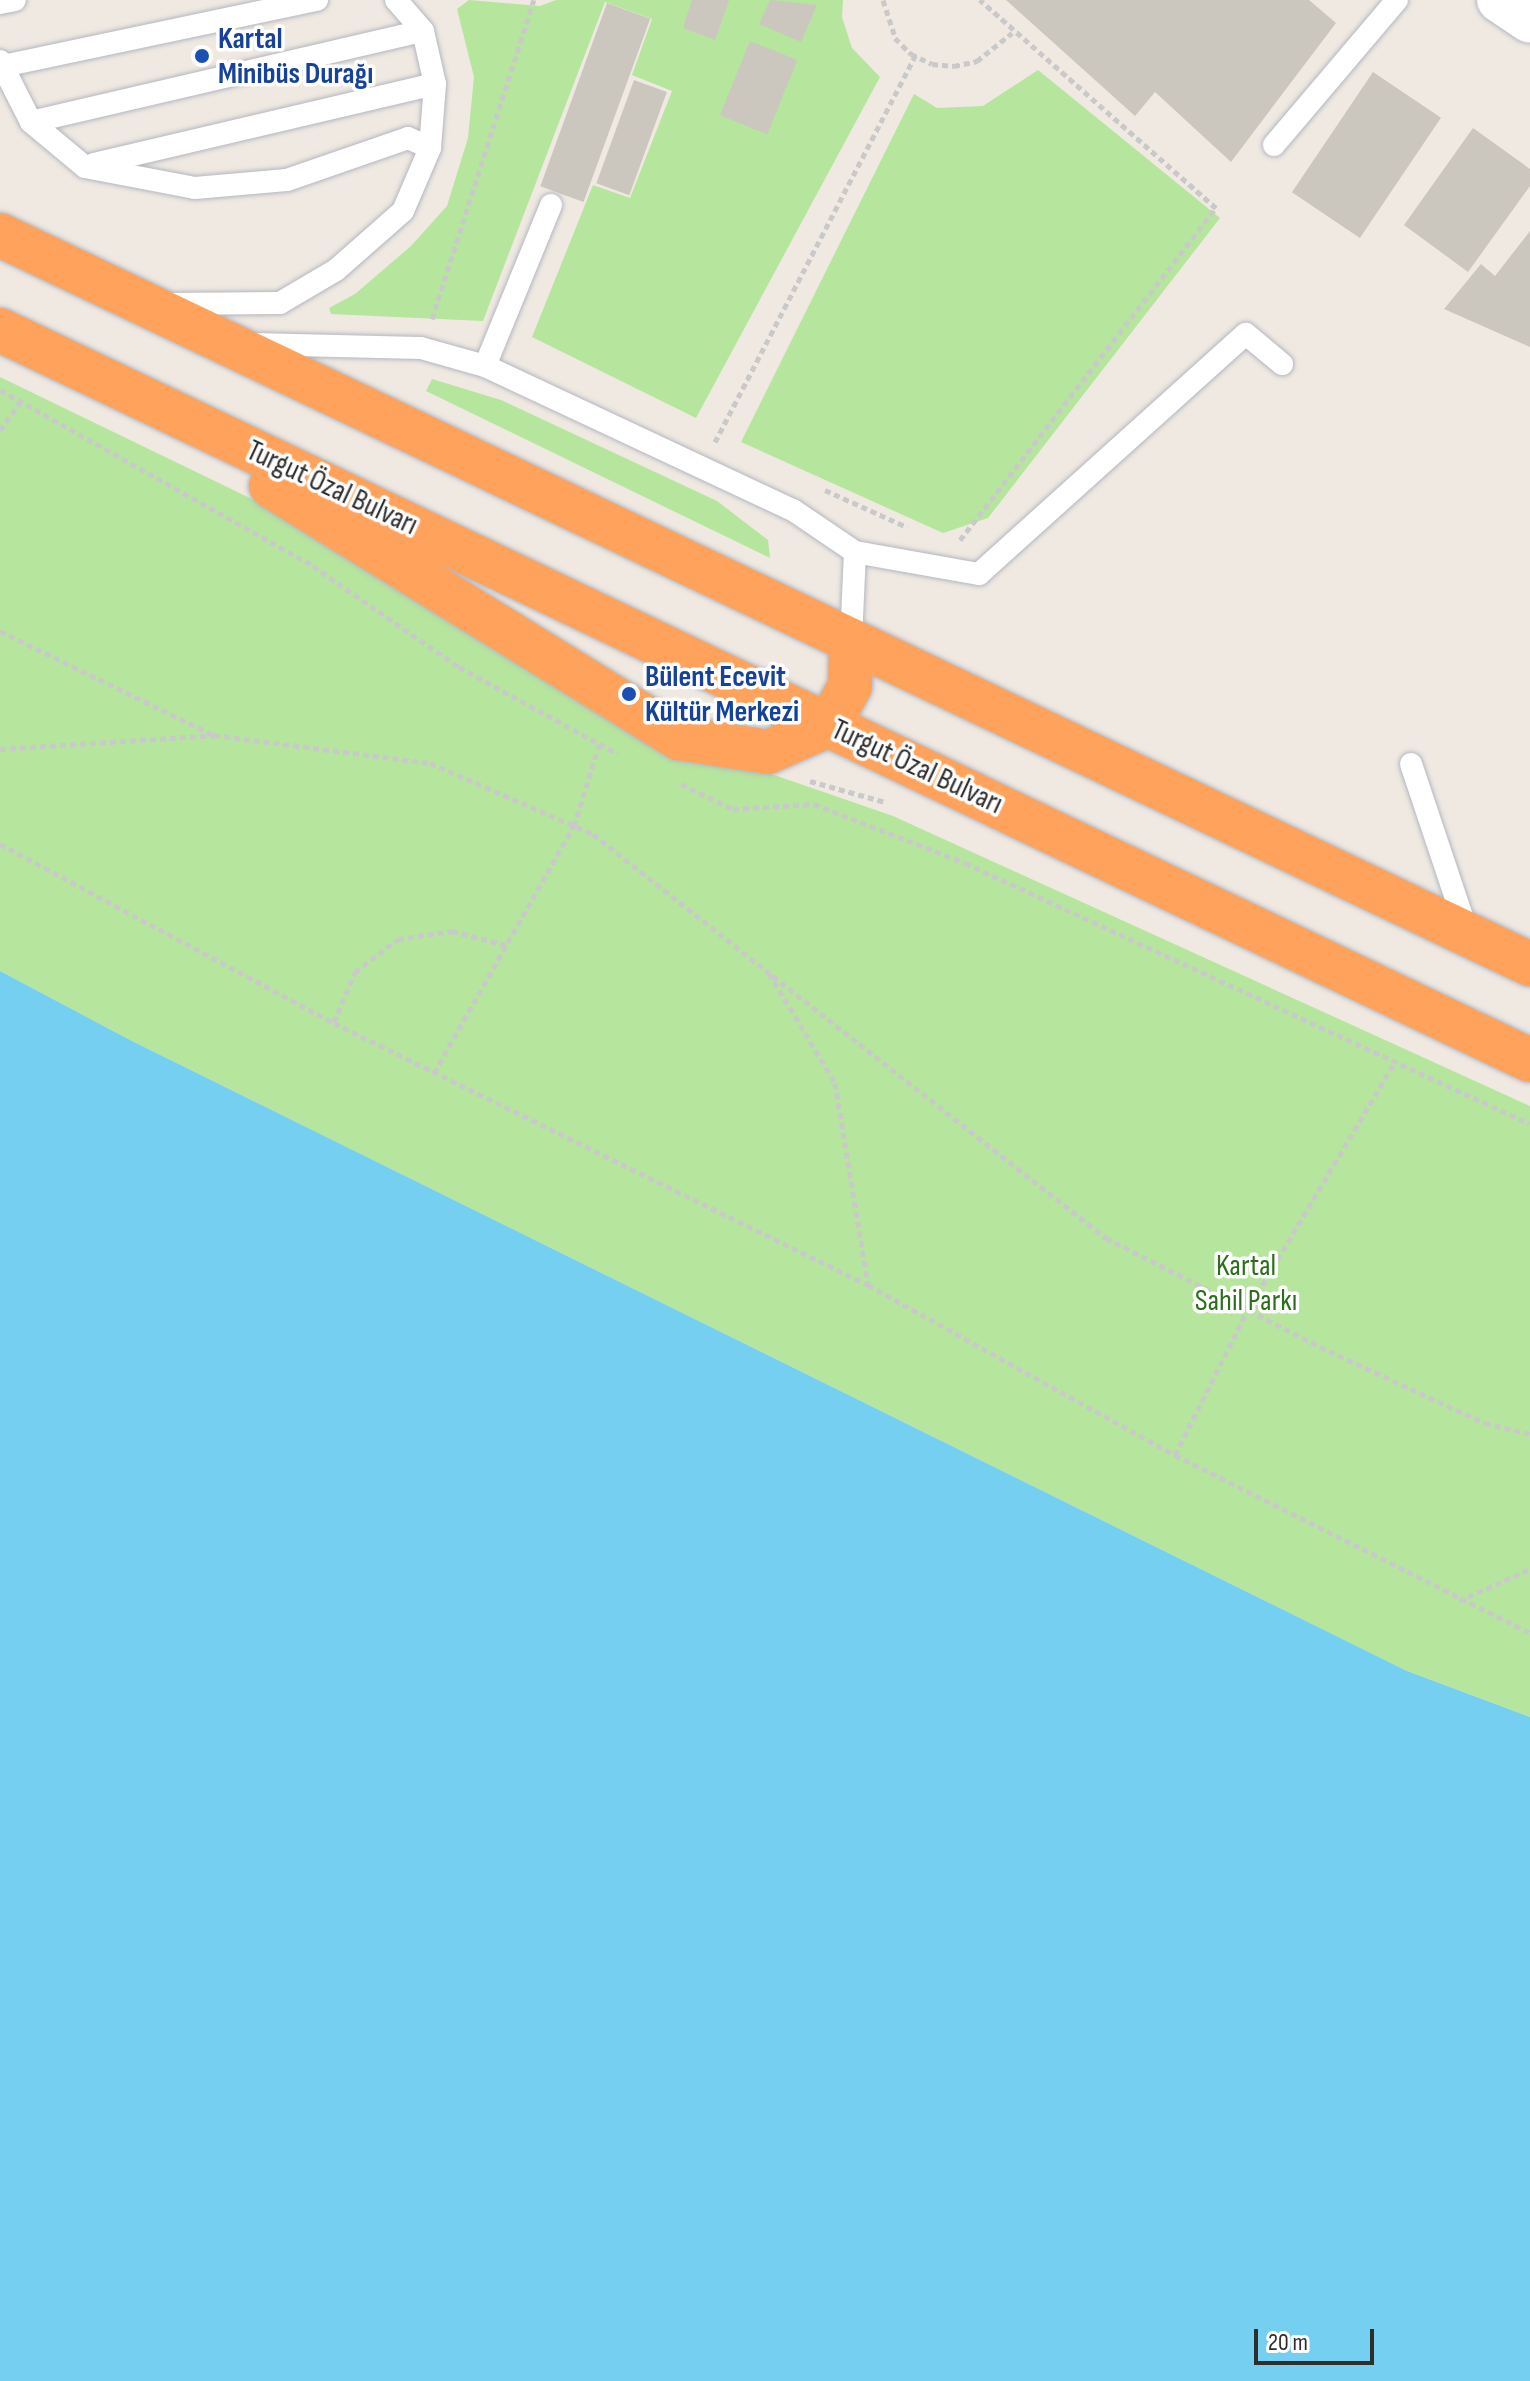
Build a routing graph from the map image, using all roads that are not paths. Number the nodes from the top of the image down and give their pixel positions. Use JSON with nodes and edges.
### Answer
{"nodes":[{"id":1,"x":15,"y":0,"type":"edge"},
{"id":2,"x":317,"y":0,"type":"edge"},
{"id":3,"x":396,"y":0,"type":"edge"},
{"id":4,"x":1397,"y":0,"type":"edge"},
{"id":5,"x":1499,"y":0,"type":"edge"},
{"id":6,"x":0,"y":3,"type":"edge"},
{"id":7,"x":1530,"y":21,"type":"edge"},
{"id":8,"x":423,"y":31,"type":"junction"},
{"id":9,"x":1,"y":64,"type":"edge"},
{"id":10,"x":435,"y":84,"type":"junction"},
{"id":11,"x":31,"y":122,"type":"junction"},
{"id":12,"x":1274,"y":145,"type":"dead end"},
{"id":13,"x":430,"y":148,"type":"junction"},
{"id":14,"x":85,"y":167,"type":"junction"},
{"id":15,"x":551,"y":205,"type":"dead end"},
{"id":16,"x":0,"y":235,"type":"edge"},
{"id":17,"x":143,"y":304,"type":"junction"},
{"id":18,"x":0,"y":330,"type":"edge"},
{"id":19,"x":226,"y":343,"type":"junction"},
{"id":20,"x":1282,"y":364,"type":"dead end"},
{"id":21,"x":485,"y":366,"type":"junction"},
{"id":22,"x":79,"y":367,"type":"junction"},
{"id":23,"x":855,"y":552,"type":"junction"},
{"id":24,"x":851,"y":641,"type":"junction"},
{"id":25,"x":829,"y":725,"type":"junction"},
{"id":26,"x":1411,"y":764,"type":"dead end"},
{"id":27,"x":1469,"y":935,"type":"junction"},
{"id":28,"x":1530,"y":964,"type":"edge"},
{"id":29,"x":1530,"y":1060,"type":"edge"}],
"edges":[{"from":1,"to":6,"type":"lane"},
{"from":2,"to":9,"type":"lane"},
{"from":3,"to":8,"type":"lane"},
{"from":4,"to":12,"type":"lane"},
{"from":5,"to":7,"type":"main road"},
{"from":8,"to":10,"type":"lane"},
{"from":8,"to":11,"type":"lane"},
{"from":9,"to":11,"type":"lane"},
{"from":10,"to":13,"type":"lane"},
{"from":10,"to":14,"type":"lane"},
{"from":11,"to":14,"type":"lane"},
{"from":13,"to":14,"type":"lane"},
{"from":13,"to":17,"type":"lane"},
{"from":15,"to":21,"type":"lane"},
{"from":16,"to":17,"type":"highway"},
{"from":17,"to":19,"type":"highway"},
{"from":18,"to":22,"type":"highway","name":"Turgut Özal Bulvarı"},
{"from":19,"to":21,"type":"lane"},
{"from":19,"to":24,"type":"highway"},
{"from":20,"to":23,"type":"lane"},
{"from":21,"to":23,"type":"lane"},
{"from":22,"to":25,"type":"highway","name":"Turgut Özal Bulvarı"},
{"from":22,"to":25,"type":"highway"},
{"from":23,"to":24,"type":"lane"},
{"from":24,"to":25,"type":"highway"},
{"from":24,"to":27,"type":"highway"},
{"from":25,"to":29,"type":"highway","name":"Turgut Özal Bulvarı"},
{"from":26,"to":27,"type":"lane"},
{"from":27,"to":28,"type":"highway"}]}
